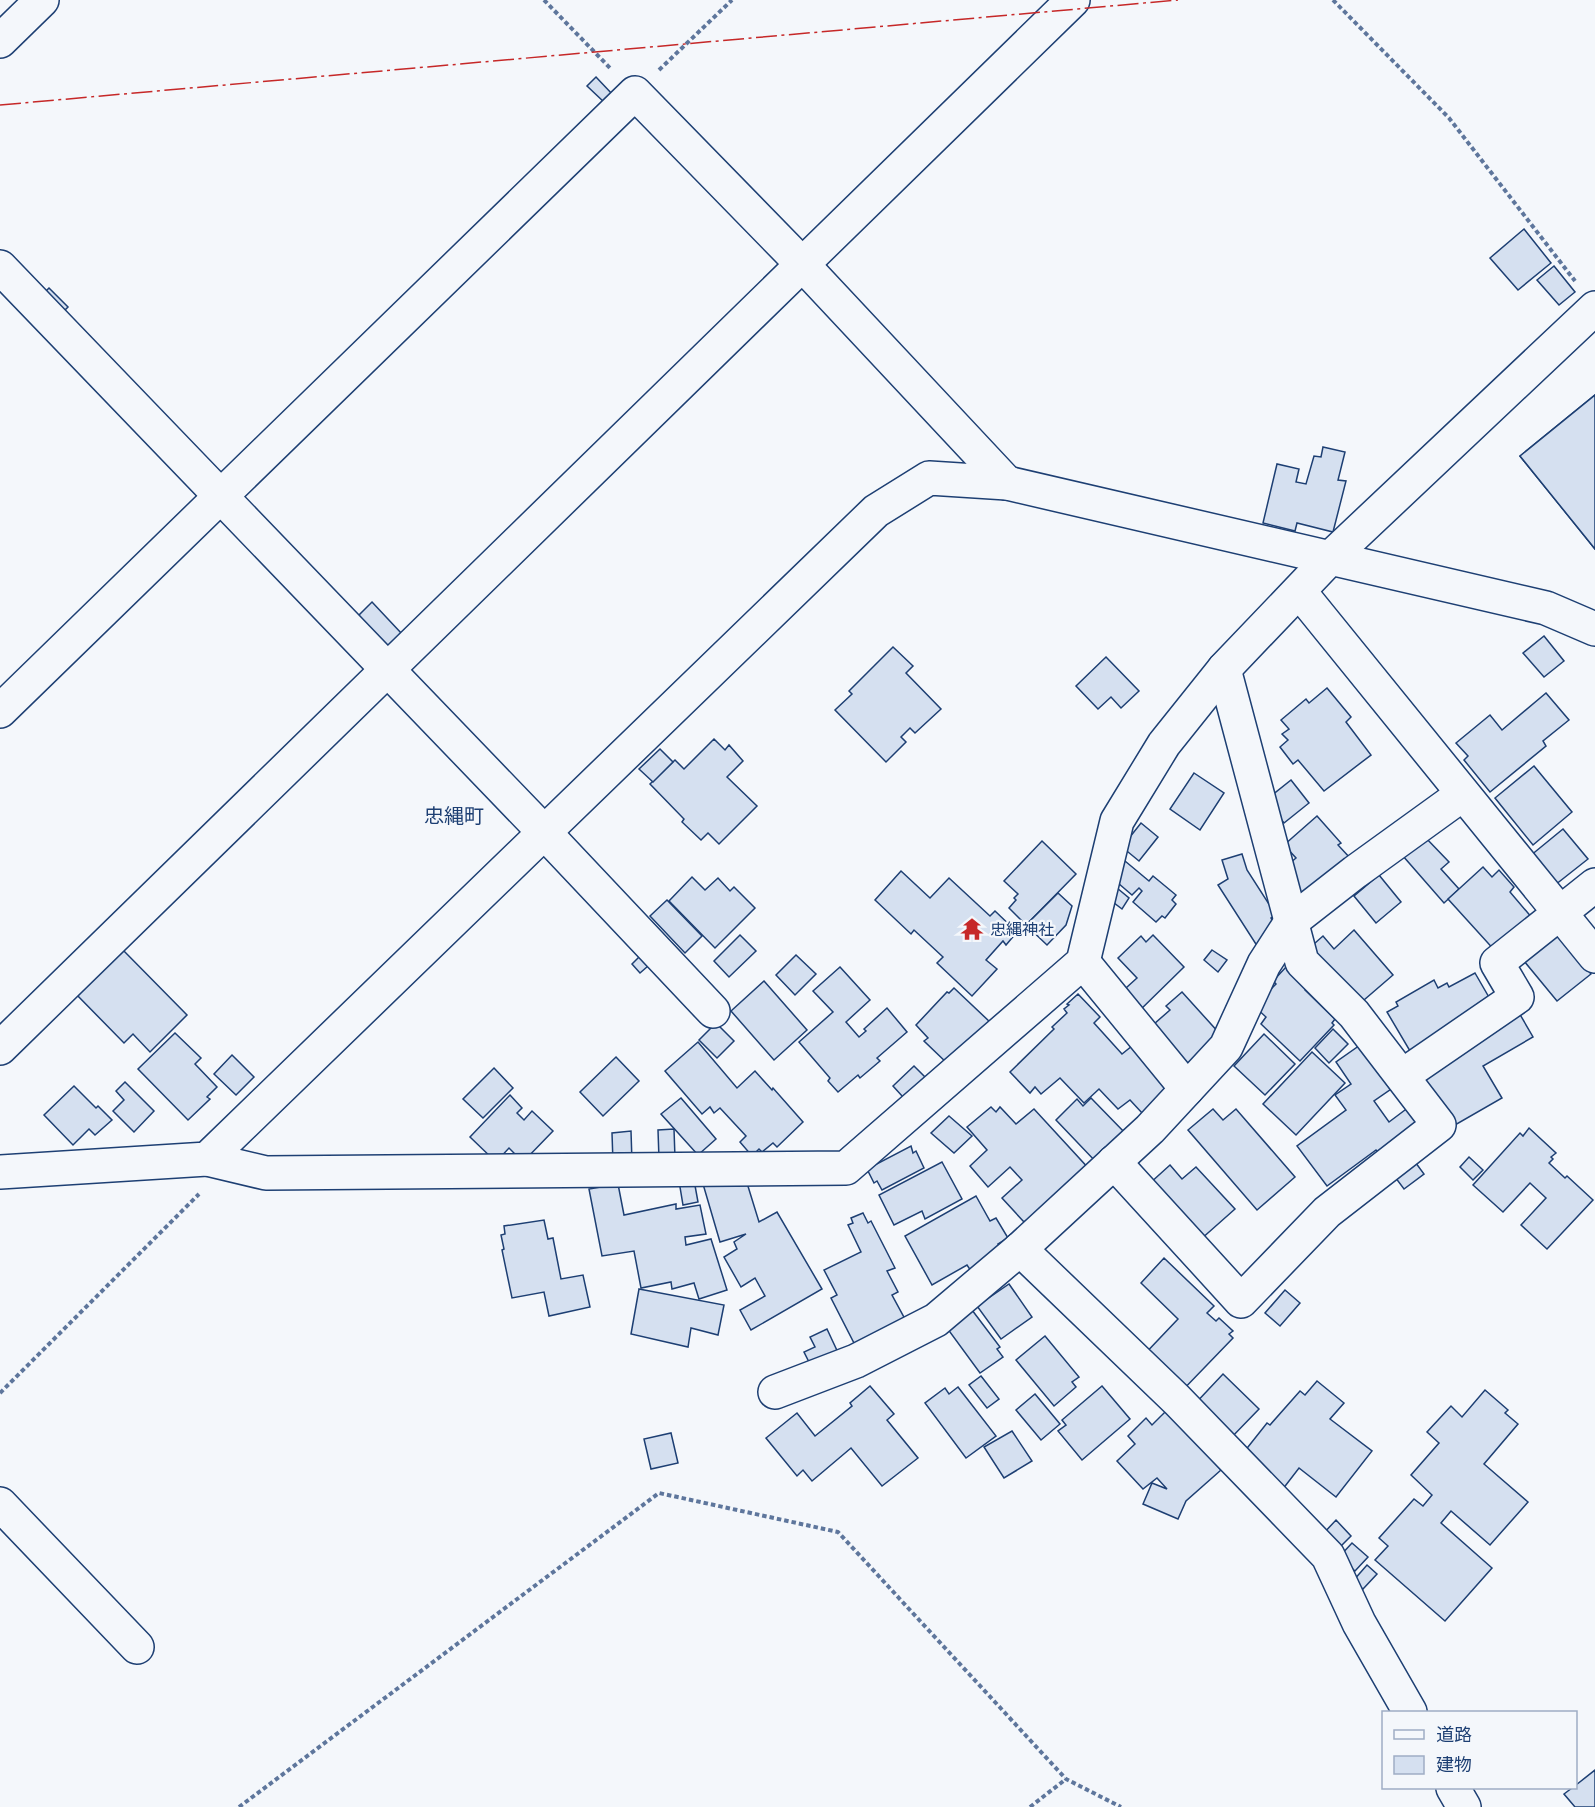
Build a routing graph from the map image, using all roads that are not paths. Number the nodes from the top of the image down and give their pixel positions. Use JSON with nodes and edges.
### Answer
{"nodes":[{"id":1,"x":42,"y":0,"type":"edge"},
{"id":2,"x":1073,"y":0,"type":"edge"},
{"id":3,"x":0,"y":41,"type":"edge"},
{"id":4,"x":802,"y":264,"type":"junction"},
{"id":5,"x":0,"y":267,"type":"edge"},
{"id":6,"x":1588,"y":298,"type":"edge"},
{"id":7,"x":1007,"y":483,"type":"junction"},
{"id":8,"x":221,"y":495,"type":"junction"},
{"id":9,"x":1329,"y":559,"type":"junction"},
{"id":10,"x":1299,"y":591,"type":"junction"},
{"id":11,"x":1595,"y":629,"type":"edge"},
{"id":12,"x":388,"y":669,"type":"junction"},
{"id":13,"x":1224,"y":669,"type":"junction"},
{"id":14,"x":0,"y":711,"type":"edge"},
{"id":15,"x":1463,"y":794,"type":"junction"},
{"id":16,"x":544,"y":832,"type":"junction"},
{"id":17,"x":1595,"y":885,"type":"edge"},
{"id":18,"x":1560,"y":913,"type":"junction"},
{"id":19,"x":1291,"y":922,"type":"junction"},
{"id":20,"x":1595,"y":957,"type":"edge"},
{"id":21,"x":1083,"y":962,"type":"junction"},
{"id":22,"x":713,"y":1011,"type":"dead end"},
{"id":23,"x":0,"y":1048,"type":"edge"},
{"id":24,"x":1402,"y":1076,"type":"junction"},
{"id":25,"x":1187,"y":1089,"type":"junction"},
{"id":26,"x":218,"y":1161,"type":"junction"},
{"id":27,"x":1114,"y":1162,"type":"junction"},
{"id":28,"x":0,"y":1172,"type":"edge"},
{"id":29,"x":1020,"y":1249,"type":"junction"},
{"id":30,"x":775,"y":1392,"type":"dead end"},
{"id":31,"x":0,"y":1504,"type":"edge"},
{"id":32,"x":137,"y":1647,"type":"dead end"},
{"id":33,"x":1409,"y":1711,"type":"edge"},
{"id":34,"x":1454,"y":1789,"type":"edge"},
{"id":35,"x":1464,"y":1807,"type":"edge"}],
"edges":[{"from":1,"to":3,"type":"street"},
{"from":2,"to":4,"type":"street"},
{"from":4,"to":7,"type":"street"},
{"from":4,"to":8,"type":"street"},
{"from":4,"to":12,"type":"street"},
{"from":5,"to":8,"type":"street"},
{"from":6,"to":9,"type":"street"},
{"from":7,"to":9,"type":"street"},
{"from":7,"to":16,"type":"street"},
{"from":8,"to":12,"type":"street"},
{"from":8,"to":14,"type":"street"},
{"from":9,"to":10,"type":"street"},
{"from":9,"to":11,"type":"street"},
{"from":10,"to":13,"type":"street"},
{"from":10,"to":15,"type":"street"},
{"from":12,"to":16,"type":"street"},
{"from":12,"to":23,"type":"street"},
{"from":13,"to":19,"type":"street"},
{"from":13,"to":21,"type":"street"},
{"from":15,"to":18,"type":"street"},
{"from":15,"to":19,"type":"street"},
{"from":16,"to":22,"type":"street"},
{"from":16,"to":26,"type":"street"},
{"from":17,"to":18,"type":"street"},
{"from":18,"to":20,"type":"street"},
{"from":18,"to":24,"type":"street"},
{"from":19,"to":24,"type":"street"},
{"from":19,"to":25,"type":"street"},
{"from":21,"to":25,"type":"street"},
{"from":21,"to":26,"type":"street"},
{"from":24,"to":27,"type":"street"},
{"from":25,"to":27,"type":"street"},
{"from":26,"to":28,"type":"street"},
{"from":27,"to":29,"type":"street"},
{"from":29,"to":30,"type":"street"},
{"from":29,"to":33,"type":"street"},
{"from":31,"to":32,"type":"street"},
{"from":34,"to":35,"type":"street"}]}
